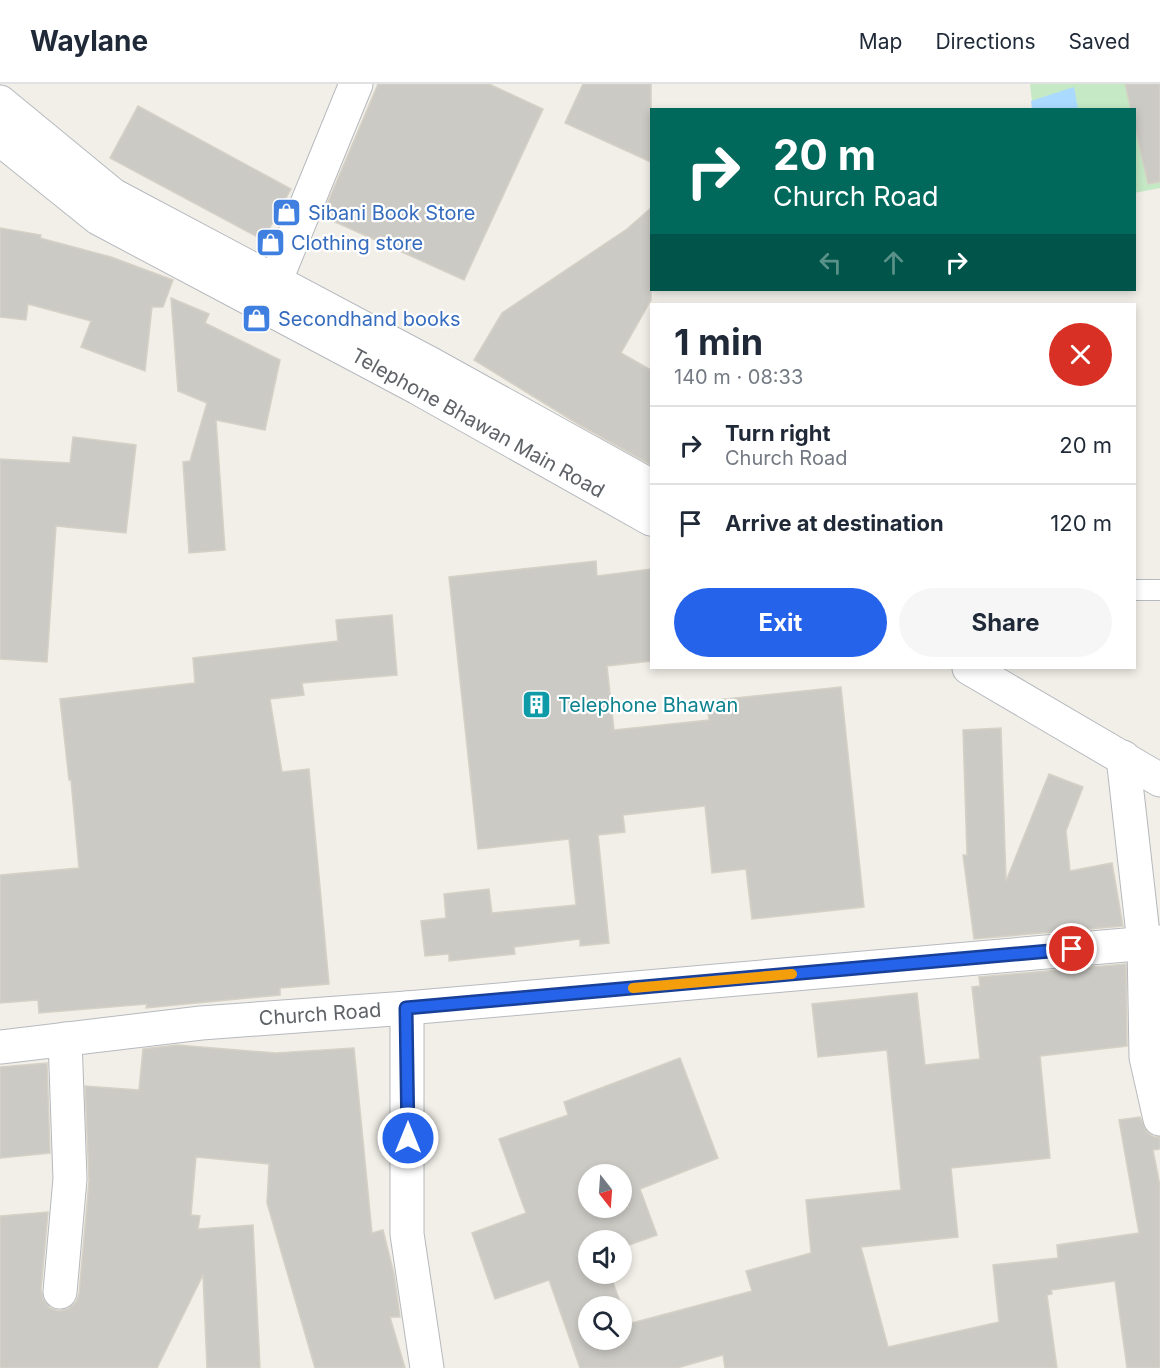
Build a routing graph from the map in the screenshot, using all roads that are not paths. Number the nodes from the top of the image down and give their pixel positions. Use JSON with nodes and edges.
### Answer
{"nodes":[{"id":1,"x":356,"y":84,"type":"edge"},
{"id":2,"x":0,"y":102,"type":"edge"},
{"id":3,"x":0,"y":139,"type":"edge"},
{"id":4,"x":275,"y":282,"type":"junction"},
{"id":5,"x":650,"y":485,"type":"edge"},
{"id":6,"x":650,"y":518,"type":"edge"},
{"id":7,"x":1136,"y":590,"type":"edge"},
{"id":8,"x":1160,"y":590,"type":"edge"},
{"id":9,"x":971,"y":669,"type":"edge"},
{"id":10,"x":1123,"y":757,"type":"junction"},
{"id":11,"x":1160,"y":780,"type":"edge"},
{"id":12,"x":1152,"y":943,"type":"edge"},
{"id":13,"x":406,"y":1008,"type":"junction"},
{"id":14,"x":65,"y":1039,"type":"junction"},
{"id":15,"x":0,"y":1047,"type":"edge"},
{"id":16,"x":1160,"y":1119,"type":"edge"},
{"id":17,"x":60,"y":1292,"type":"dead end"},
{"id":18,"x":428,"y":1368,"type":"edge"}],
"edges":[{"from":1,"to":4,"type":"street"},
{"from":2,"to":4,"type":"street","name":"Telephone Bhawan Main Road"},
{"from":3,"to":6,"type":"street","name":"Telephone Bhawan Main Road"},
{"from":4,"to":5,"type":"street","name":"Telephone Bhawan Main Road"},
{"from":7,"to":8,"type":"lane"},
{"from":9,"to":10,"type":"street"},
{"from":10,"to":11,"type":"street"},
{"from":10,"to":12,"type":"street"},
{"from":12,"to":13,"type":"street","name":"Church Road"},
{"from":12,"to":16,"type":"street"},
{"from":13,"to":14,"type":"street","name":"Church Road"},
{"from":13,"to":18,"type":"street"},
{"from":14,"to":15,"type":"street","name":"Church Road"},
{"from":14,"to":17,"type":"street"}]}
